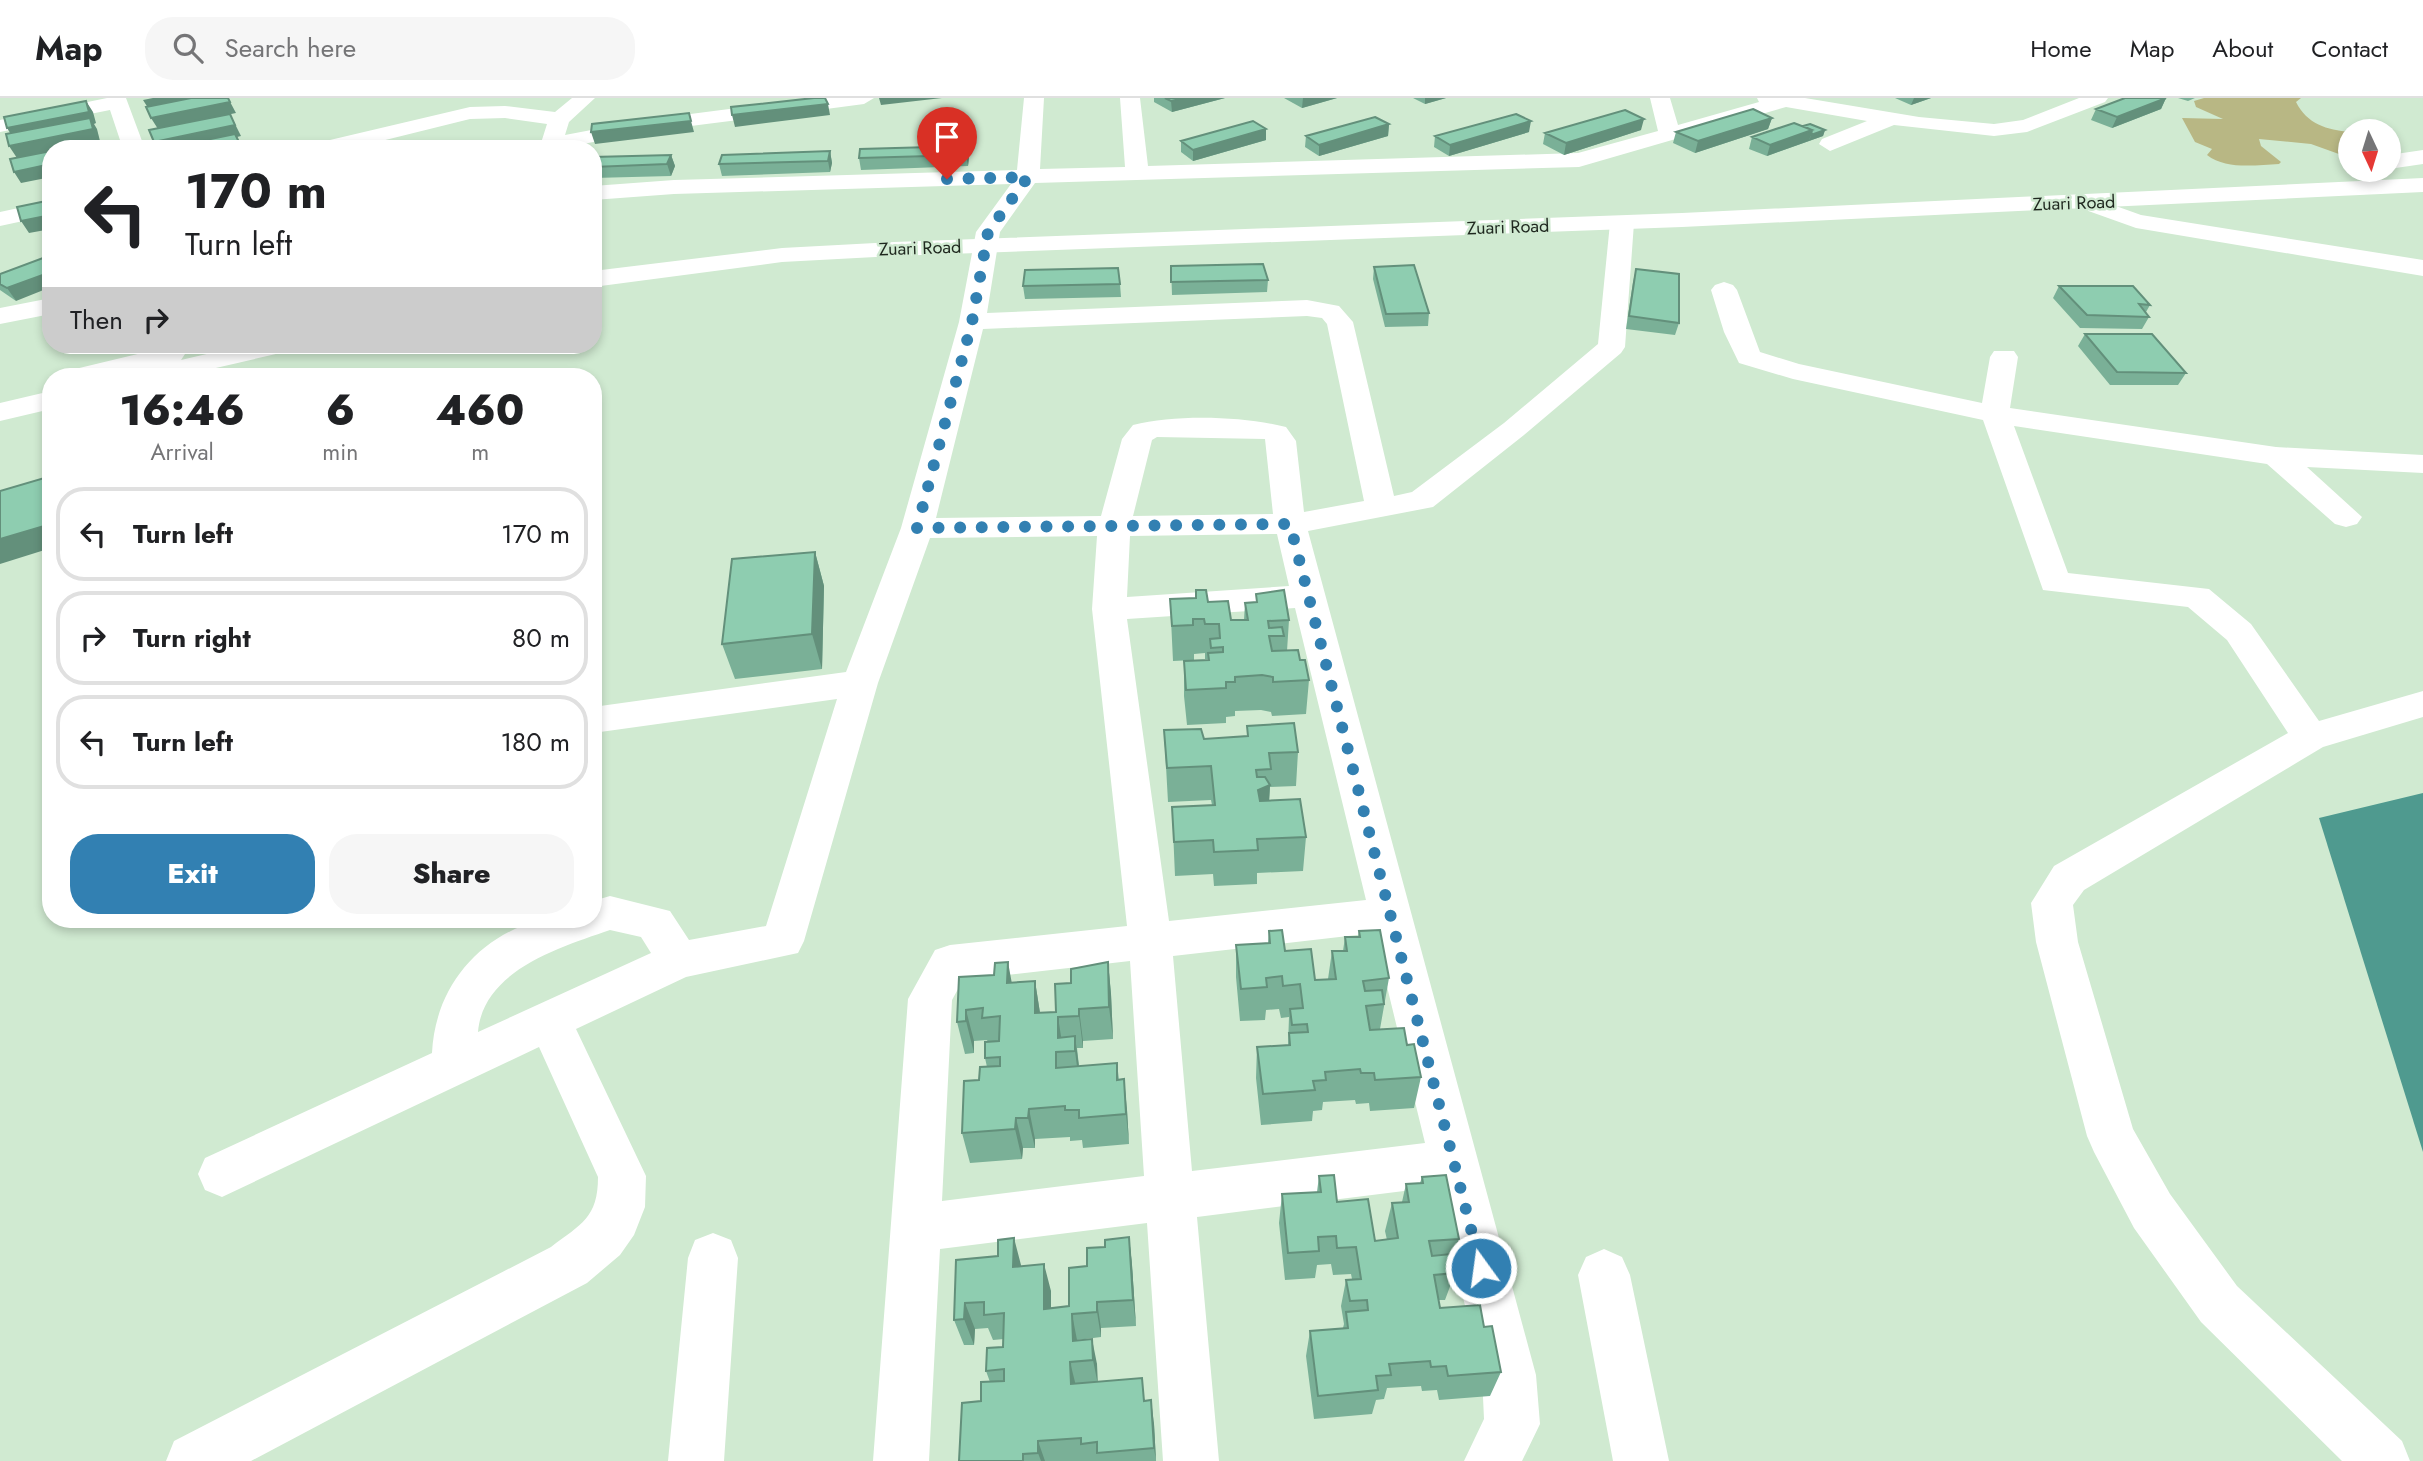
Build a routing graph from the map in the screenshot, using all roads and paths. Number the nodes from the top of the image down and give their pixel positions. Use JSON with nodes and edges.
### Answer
{"nodes":[{"id":1,"x":585,"y":98,"type":"edge"},
{"id":2,"x":864,"y":98,"type":"edge"},
{"id":3,"x":1034,"y":98,"type":"edge"},
{"id":4,"x":1129,"y":98,"type":"edge"},
{"id":5,"x":1660,"y":98,"type":"edge"},
{"id":6,"x":1843,"y":98,"type":"edge"},
{"id":7,"x":2098,"y":98,"type":"edge"},
{"id":8,"x":1776,"y":99,"type":"edge"},
{"id":9,"x":1818,"y":106,"type":"junction"},
{"id":10,"x":1893,"y":118,"type":"junction"},
{"id":11,"x":559,"y":119,"type":"junction"},
{"id":12,"x":0,"y":126,"type":"edge"},
{"id":13,"x":1670,"y":134,"type":"junction"},
{"id":14,"x":131,"y":140,"type":"edge"},
{"id":15,"x":358,"y":140,"type":"edge"},
{"id":16,"x":551,"y":140,"type":"edge"},
{"id":17,"x":580,"y":140,"type":"edge"},
{"id":18,"x":1830,"y":144,"type":"dead end"},
{"id":19,"x":2423,"y":157,"type":"edge"},
{"id":20,"x":2401,"y":162,"type":"edge"},
{"id":21,"x":2401,"y":167,"type":"edge"},
{"id":22,"x":2423,"y":169,"type":"edge"},
{"id":23,"x":2269,"y":170,"type":"dead end"},
{"id":24,"x":1137,"y":173,"type":"junction"},
{"id":25,"x":2423,"y":175,"type":"edge"},
{"id":26,"x":1028,"y":177,"type":"junction"},
{"id":27,"x":2423,"y":185,"type":"edge"},
{"id":28,"x":602,"y":192,"type":"edge"},
{"id":29,"x":2130,"y":194,"type":"junction"},
{"id":30,"x":2088,"y":203,"type":"junction"},
{"id":31,"x":2423,"y":205,"type":"edge"},
{"id":32,"x":42,"y":210,"type":"edge"},
{"id":33,"x":0,"y":219,"type":"edge"},
{"id":34,"x":1622,"y":223,"type":"junction"},
{"id":35,"x":987,"y":239,"type":"junction"},
{"id":36,"x":602,"y":260,"type":"edge"},
{"id":37,"x":2423,"y":268,"type":"edge"},
{"id":38,"x":602,"y":278,"type":"edge"},
{"id":39,"x":1724,"y":290,"type":"dead end"},
{"id":40,"x":42,"y":308,"type":"edge"},
{"id":41,"x":0,"y":316,"type":"edge"},
{"id":42,"x":972,"y":322,"type":"junction"},
{"id":43,"x":173,"y":354,"type":"edge"},
{"id":44,"x":245,"y":354,"type":"edge"},
{"id":45,"x":2004,"y":357,"type":"dead end"},
{"id":46,"x":115,"y":368,"type":"edge"},
{"id":47,"x":192,"y":368,"type":"edge"},
{"id":48,"x":42,"y":386,"type":"edge"},
{"id":49,"x":0,"y":396,"type":"edge"},
{"id":50,"x":42,"y":402,"type":"edge"},
{"id":51,"x":0,"y":412,"type":"edge"},
{"id":52,"x":1995,"y":414,"type":"junction"},
{"id":53,"x":2276,"y":456,"type":"junction"},
{"id":54,"x":2423,"y":464,"type":"edge"},
{"id":55,"x":1381,"y":509,"type":"junction"},
{"id":56,"x":2346,"y":517,"type":"dead end"},
{"id":57,"x":1290,"y":524,"type":"junction"},
{"id":58,"x":917,"y":528,"type":"junction"},
{"id":59,"x":1114,"y":528,"type":"junction"},
{"id":60,"x":1308,"y":596,"type":"junction"},
{"id":61,"x":1109,"y":609,"type":"junction"},
{"id":62,"x":860,"y":683,"type":"junction"},
{"id":63,"x":2423,"y":704,"type":"edge"},
{"id":64,"x":602,"y":719,"type":"edge"},
{"id":65,"x":2309,"y":737,"type":"junction"},
{"id":66,"x":1390,"y":914,"type":"junction"},
{"id":67,"x":602,"y":916,"type":"edge"},
{"id":68,"x":564,"y":928,"type":"edge"},
{"id":69,"x":1150,"y":940,"type":"junction"},
{"id":70,"x":678,"y":960,"type":"junction"},
{"id":71,"x":550,"y":1023,"type":"junction"},
{"id":72,"x":454,"y":1066,"type":"junction"},
{"id":73,"x":1454,"y":1162,"type":"junction"},
{"id":74,"x":222,"y":1174,"type":"dead end"},
{"id":75,"x":1170,"y":1197,"type":"junction"},
{"id":76,"x":916,"y":1228,"type":"junction"},
{"id":77,"x":713,"y":1258,"type":"dead end"},
{"id":78,"x":1604,"y":1275,"type":"dead end"},
{"id":79,"x":194,"y":1461,"type":"edge"},
{"id":80,"x":696,"y":1461,"type":"edge"},
{"id":81,"x":901,"y":1461,"type":"edge"},
{"id":82,"x":1191,"y":1461,"type":"edge"},
{"id":83,"x":1492,"y":1461,"type":"edge"},
{"id":84,"x":1641,"y":1461,"type":"edge"},
{"id":85,"x":2382,"y":1461,"type":"edge"}],
"edges":[{"from":1,"to":11,"type":"main road"},
{"from":2,"to":17,"type":"main road"},
{"from":3,"to":26,"type":"main road"},
{"from":4,"to":24,"type":"main road"},
{"from":5,"to":13,"type":"main road"},
{"from":6,"to":9,"type":"main road"},
{"from":7,"to":10,"type":"main road"},
{"from":8,"to":9,"type":"main road"},
{"from":8,"to":13,"type":"main road"},
{"from":9,"to":10,"type":"main road"},
{"from":10,"to":18,"type":"main road"},
{"from":11,"to":15,"type":"main road"},
{"from":11,"to":16,"type":"main road"},
{"from":12,"to":14,"type":"main road"},
{"from":13,"to":24,"type":"main road"},
{"from":19,"to":20,"type":"main road"},
{"from":21,"to":25,"type":"main road"},
{"from":22,"to":29,"type":"main road","name":"Zuari Road"},
{"from":23,"to":29,"type":"main road"},
{"from":24,"to":26,"type":"main road"},
{"from":26,"to":28,"type":"main road"},
{"from":26,"to":35,"type":"main road"},
{"from":27,"to":29,"type":"main road","name":"Zuari Road"},
{"from":29,"to":30,"type":"main road","name":"Zuari Road"},
{"from":29,"to":31,"type":"main road"},
{"from":29,"to":35,"type":"main road","name":"Zuari Road"},
{"from":30,"to":34,"type":"main road","name":"Zuari Road"},
{"from":30,"to":37,"type":"main road"},
{"from":32,"to":33,"type":"main road"},
{"from":34,"to":35,"type":"main road","name":"Zuari Road"},
{"from":34,"to":55,"type":"main road"},
{"from":35,"to":36,"type":"main road","name":"Zuari Road"},
{"from":35,"to":38,"type":"main road","name":"Zuari Road"},
{"from":35,"to":42,"type":"main road"},
{"from":39,"to":52,"type":"main road"},
{"from":40,"to":41,"type":"main road"},
{"from":42,"to":55,"type":"main road"},
{"from":42,"to":58,"type":"main road"},
{"from":43,"to":46,"type":"main road"},
{"from":44,"to":47,"type":"main road"},
{"from":45,"to":52,"type":"main road"},
{"from":48,"to":49,"type":"main road"},
{"from":50,"to":51,"type":"main road"},
{"from":52,"to":53,"type":"main road"},
{"from":52,"to":65,"type":"main road"},
{"from":53,"to":54,"type":"main road"},
{"from":53,"to":56,"type":"main road"},
{"from":55,"to":57,"type":"main road"},
{"from":57,"to":59,"type":"main road"},
{"from":57,"to":59,"type":"main road"},
{"from":57,"to":60,"type":"main road"},
{"from":58,"to":59,"type":"main road"},
{"from":58,"to":62,"type":"main road"},
{"from":59,"to":61,"type":"main road"},
{"from":60,"to":61,"type":"main road"},
{"from":60,"to":66,"type":"main road"},
{"from":61,"to":69,"type":"main road"},
{"from":62,"to":64,"type":"main road"},
{"from":62,"to":70,"type":"main road"},
{"from":63,"to":65,"type":"main road"},
{"from":65,"to":85,"type":"main road"},
{"from":66,"to":69,"type":"main road"},
{"from":66,"to":73,"type":"main road"},
{"from":67,"to":70,"type":"main road"},
{"from":68,"to":72,"type":"main road"},
{"from":69,"to":75,"type":"main road"},
{"from":69,"to":76,"type":"main road"},
{"from":70,"to":71,"type":"main road"},
{"from":71,"to":72,"type":"main road"},
{"from":71,"to":79,"type":"main road"},
{"from":72,"to":74,"type":"main road"},
{"from":73,"to":75,"type":"main road"},
{"from":73,"to":83,"type":"main road"},
{"from":75,"to":76,"type":"main road"},
{"from":75,"to":82,"type":"main road"},
{"from":76,"to":81,"type":"main road"},
{"from":77,"to":80,"type":"main road"},
{"from":78,"to":84,"type":"main road"}]}
